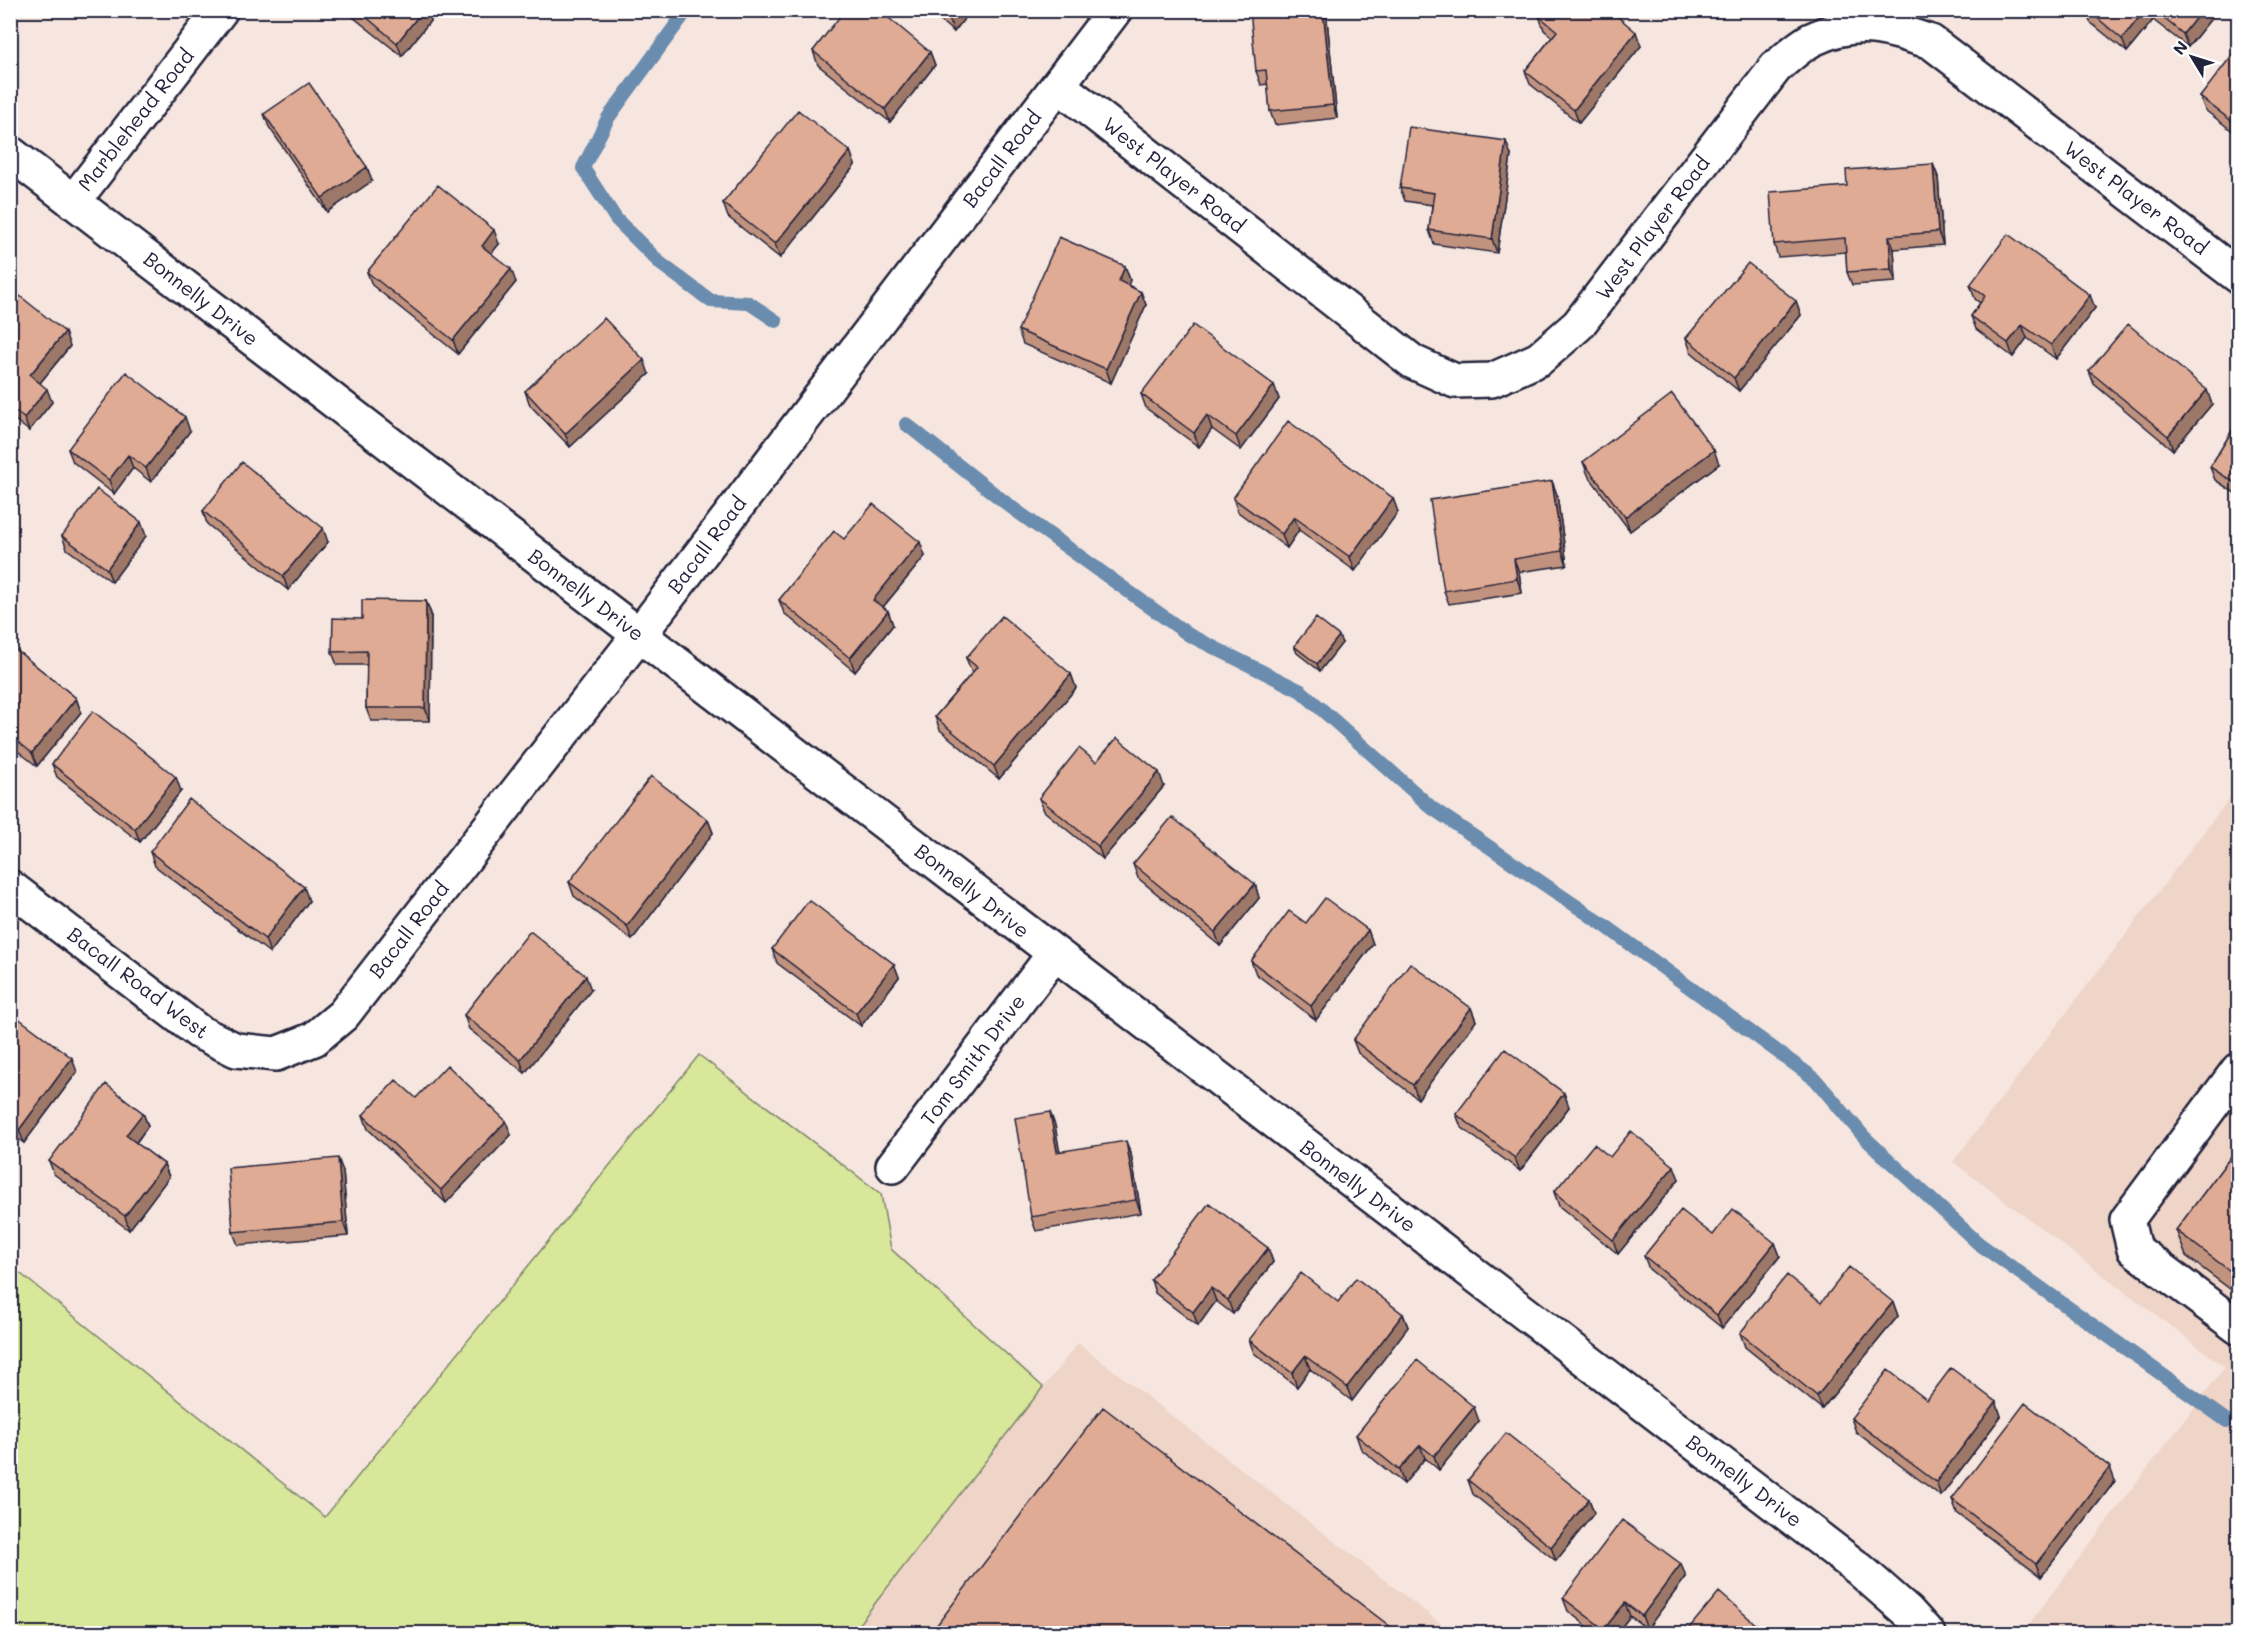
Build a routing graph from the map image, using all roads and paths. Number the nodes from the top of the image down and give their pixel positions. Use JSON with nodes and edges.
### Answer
{"nodes":[{"id":1,"x":221,"y":10,"type":"edge"},
{"id":2,"x":1115,"y":10,"type":"edge"},
{"id":3,"x":1058,"y":85,"type":"junction"},
{"id":4,"x":10,"y":153,"type":"edge"},
{"id":5,"x":73,"y":201,"type":"junction"},
{"id":6,"x":2238,"y":276,"type":"edge"},
{"id":7,"x":639,"y":635,"type":"junction"},
{"id":8,"x":10,"y":887,"type":"edge"},
{"id":9,"x":1054,"y":954,"type":"junction"},
{"id":10,"x":276,"y":1054,"type":"joint"},
{"id":11,"x":2238,"y":1070,"type":"edge"},
{"id":12,"x":893,"y":1166,"type":"dead end"},
{"id":13,"x":2238,"y":1327,"type":"edge"},
{"id":14,"x":1928,"y":1634,"type":"edge"}],
"edges":[{"from":1,"to":5,"type":"street","name":"Marblehead Road"},
{"from":2,"to":3,"type":"street","name":"Bacall Road"},
{"from":3,"to":6,"type":"street","name":"West Player Road"},
{"from":3,"to":7,"type":"street","name":"Bacall Road"},
{"from":4,"to":5,"type":"street","name":"Bonnelly Drive"},
{"from":5,"to":7,"type":"street","name":"Bonnelly Drive"},
{"from":7,"to":9,"type":"street","name":"Bonnelly Drive"},
{"from":7,"to":10,"type":"street","name":"Bacall Road"},
{"from":8,"to":10,"type":"street","name":"Bacall Road West"},
{"from":9,"to":12,"type":"street","name":"Tom Smith Drive"},
{"from":9,"to":14,"type":"street","name":"Bonnelly Drive"},
{"from":11,"to":13,"type":"street"}]}
